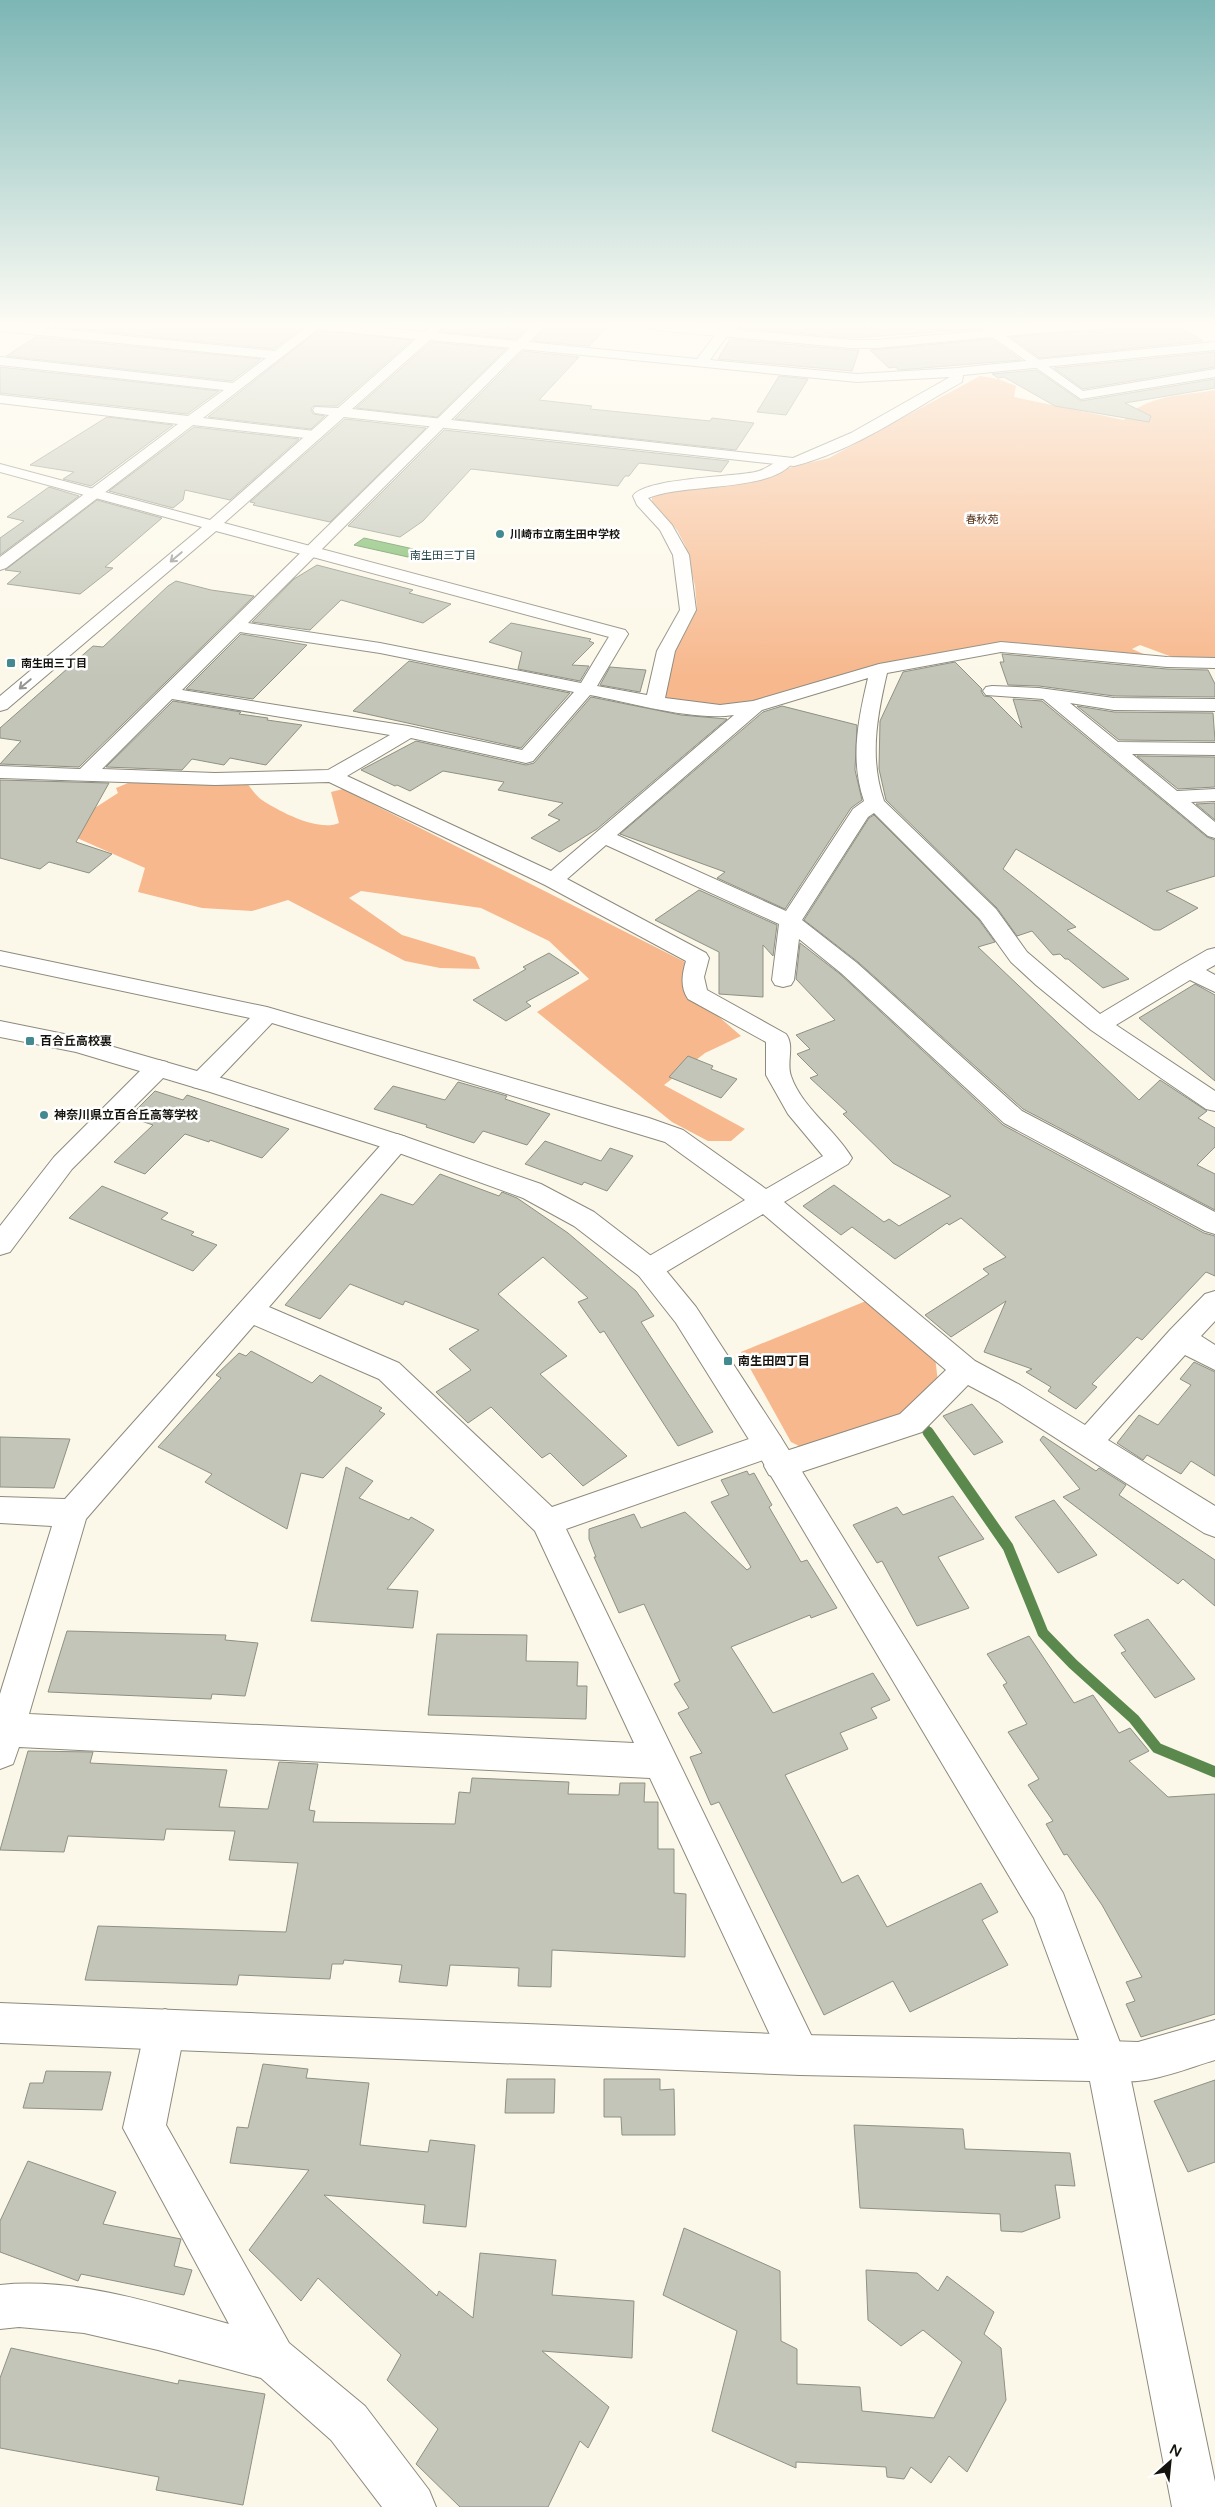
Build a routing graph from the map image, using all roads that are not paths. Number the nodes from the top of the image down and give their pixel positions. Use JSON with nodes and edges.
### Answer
{"nodes":[{"id":1,"x":162,"y":443,"type":"edge"},
{"id":2,"x":282,"y":443,"type":"edge"},
{"id":3,"x":305,"y":443,"type":"edge"},
{"id":4,"x":420,"y":443,"type":"edge"},
{"id":5,"x":617,"y":443,"type":"edge"},
{"id":6,"x":839,"y":443,"type":"edge"},
{"id":7,"x":280,"y":445,"type":"dead end"},
{"id":8,"x":786,"y":462,"type":"junction"},
{"id":9,"x":0,"y":468,"type":"edge"},
{"id":10,"x":95,"y":494,"type":"junction"},
{"id":11,"x":208,"y":508,"type":"dead end"},
{"id":12,"x":193,"y":520,"type":"junction"},
{"id":13,"x":213,"y":525,"type":"junction"},
{"id":14,"x":176,"y":534,"type":"dead end"},
{"id":15,"x":309,"y":552,"type":"junction"},
{"id":16,"x":0,"y":565,"type":"edge"},
{"id":17,"x":235,"y":626,"type":"junction"},
{"id":18,"x":1215,"y":663,"type":"edge"},
{"id":19,"x":879,"y":669,"type":"junction"},
{"id":20,"x":586,"y":689,"type":"junction"},
{"id":21,"x":992,"y":691,"type":"dead end"},
{"id":22,"x":168,"y":693,"type":"junction"},
{"id":23,"x":1048,"y":694,"type":"junction"},
{"id":24,"x":655,"y":702,"type":"junction"},
{"id":25,"x":0,"y":705,"type":"edge"},
{"id":26,"x":1215,"y":705,"type":"edge"},
{"id":27,"x":755,"y":706,"type":"junction"},
{"id":28,"x":408,"y":732,"type":"junction"},
{"id":29,"x":1115,"y":748,"type":"junction"},
{"id":30,"x":1215,"y":748,"type":"edge"},
{"id":31,"x":0,"y":772,"type":"edge"},
{"id":32,"x":85,"y":775,"type":"junction"},
{"id":33,"x":332,"y":776,"type":"junction"},
{"id":34,"x":1215,"y":796,"type":"edge"},
{"id":35,"x":1172,"y":797,"type":"junction"},
{"id":36,"x":875,"y":803,"type":"junction"},
{"id":37,"x":1215,"y":832,"type":"edge"},
{"id":38,"x":604,"y":838,"type":"junction"},
{"id":39,"x":553,"y":880,"type":"junction"},
{"id":40,"x":790,"y":921,"type":"junction"},
{"id":41,"x":1215,"y":955,"type":"edge"},
{"id":42,"x":0,"y":958,"type":"edge"},
{"id":43,"x":1189,"y":970,"type":"junction"},
{"id":44,"x":783,"y":980,"type":"dead end"},
{"id":45,"x":1215,"y":985,"type":"edge"},
{"id":46,"x":268,"y":1014,"type":"junction"},
{"id":47,"x":1098,"y":1025,"type":"junction"},
{"id":48,"x":0,"y":1029,"type":"edge"},
{"id":49,"x":158,"y":1068,"type":"junction"},
{"id":50,"x":202,"y":1081,"type":"junction"},
{"id":51,"x":1215,"y":1103,"type":"edge"},
{"id":52,"x":397,"y":1143,"type":"junction"},
{"id":53,"x":766,"y":1202,"type":"junction"},
{"id":54,"x":1215,"y":1224,"type":"edge"},
{"id":55,"x":0,"y":1245,"type":"edge"},
{"id":56,"x":649,"y":1269,"type":"junction"},
{"id":57,"x":1215,"y":1302,"type":"edge"},
{"id":58,"x":250,"y":1311,"type":"junction"},
{"id":59,"x":1180,"y":1338,"type":"junction"},
{"id":60,"x":1215,"y":1359,"type":"edge"},
{"id":61,"x":965,"y":1369,"type":"junction"},
{"id":62,"x":1087,"y":1443,"type":"junction"},
{"id":63,"x":774,"y":1456,"type":"junction"},
{"id":64,"x":0,"y":1510,"type":"edge"},
{"id":65,"x":72,"y":1514,"type":"junction"},
{"id":66,"x":547,"y":1522,"type":"junction"},
{"id":67,"x":1215,"y":1523,"type":"edge"},
{"id":68,"x":4,"y":1741,"type":"edge"},
{"id":69,"x":659,"y":1761,"type":"junction"},
{"id":70,"x":0,"y":2022,"type":"edge"},
{"id":71,"x":165,"y":2029,"type":"junction"},
{"id":72,"x":1215,"y":2040,"type":"edge"},
{"id":73,"x":800,"y":2055,"type":"junction"},
{"id":74,"x":1107,"y":2061,"type":"junction"},
{"id":75,"x":0,"y":2307,"type":"edge"},
{"id":76,"x":273,"y":2359,"type":"junction"},
{"id":77,"x":412,"y":2507,"type":"edge"},
{"id":78,"x":1196,"y":2507,"type":"edge"}],
"edges":[{"from":1,"to":10,"type":"street"},
{"from":2,"to":7,"type":"street"},
{"from":3,"to":13,"type":"street"},
{"from":4,"to":15,"type":"street"},
{"from":5,"to":8,"type":"street"},
{"from":6,"to":8,"type":"street"},
{"from":8,"to":24,"type":"street"},
{"from":9,"to":10,"type":"street"},
{"from":10,"to":12,"type":"street"},
{"from":10,"to":16,"type":"street"},
{"from":11,"to":12,"type":"street"},
{"from":12,"to":13,"type":"street"},
{"from":12,"to":14,"type":"street"},
{"from":13,"to":15,"type":"street"},
{"from":13,"to":25,"type":"street","one_way":true},
{"from":15,"to":17,"type":"street"},
{"from":15,"to":20,"type":"street"},
{"from":17,"to":20,"type":"street"},
{"from":17,"to":22,"type":"street"},
{"from":18,"to":19,"type":"street"},
{"from":19,"to":27,"type":"street"},
{"from":19,"to":36,"type":"street"},
{"from":20,"to":24,"type":"street"},
{"from":20,"to":28,"type":"street"},
{"from":21,"to":23,"type":"street"},
{"from":22,"to":28,"type":"street"},
{"from":22,"to":32,"type":"street"},
{"from":23,"to":26,"type":"street"},
{"from":23,"to":29,"type":"street"},
{"from":24,"to":27,"type":"street"},
{"from":27,"to":38,"type":"street"},
{"from":28,"to":33,"type":"street"},
{"from":29,"to":30,"type":"street"},
{"from":29,"to":35,"type":"street"},
{"from":31,"to":32,"type":"street"},
{"from":32,"to":33,"type":"street"},
{"from":33,"to":39,"type":"street"},
{"from":34,"to":35,"type":"street"},
{"from":35,"to":37,"type":"street"},
{"from":36,"to":40,"type":"street"},
{"from":36,"to":47,"type":"street"},
{"from":38,"to":39,"type":"street"},
{"from":38,"to":40,"type":"street"},
{"from":39,"to":53,"type":"street"},
{"from":40,"to":44,"type":"street"},
{"from":40,"to":54,"type":"street"},
{"from":41,"to":43,"type":"street"},
{"from":42,"to":46,"type":"street"},
{"from":43,"to":45,"type":"street"},
{"from":43,"to":47,"type":"street"},
{"from":46,"to":50,"type":"street"},
{"from":46,"to":53,"type":"street"},
{"from":47,"to":51,"type":"street"},
{"from":48,"to":49,"type":"street"},
{"from":49,"to":50,"type":"street"},
{"from":49,"to":55,"type":"street"},
{"from":50,"to":52,"type":"street"},
{"from":52,"to":56,"type":"street"},
{"from":52,"to":58,"type":"street"},
{"from":53,"to":56,"type":"street"},
{"from":53,"to":61,"type":"street"},
{"from":56,"to":63,"type":"street"},
{"from":57,"to":59,"type":"street"},
{"from":58,"to":65,"type":"street"},
{"from":58,"to":66,"type":"street"},
{"from":59,"to":60,"type":"street"},
{"from":59,"to":62,"type":"street"},
{"from":61,"to":62,"type":"street"},
{"from":61,"to":63,"type":"street"},
{"from":62,"to":67,"type":"street"},
{"from":63,"to":66,"type":"street"},
{"from":63,"to":74,"type":"street"},
{"from":64,"to":65,"type":"street"},
{"from":65,"to":68,"type":"street"},
{"from":66,"to":69,"type":"street"},
{"from":68,"to":69,"type":"street"},
{"from":69,"to":73,"type":"street"},
{"from":70,"to":71,"type":"street"},
{"from":71,"to":73,"type":"street"},
{"from":71,"to":76,"type":"street"},
{"from":72,"to":74,"type":"street"},
{"from":73,"to":74,"type":"street"},
{"from":74,"to":78,"type":"street"},
{"from":75,"to":76,"type":"street"},
{"from":76,"to":77,"type":"street"}]}
